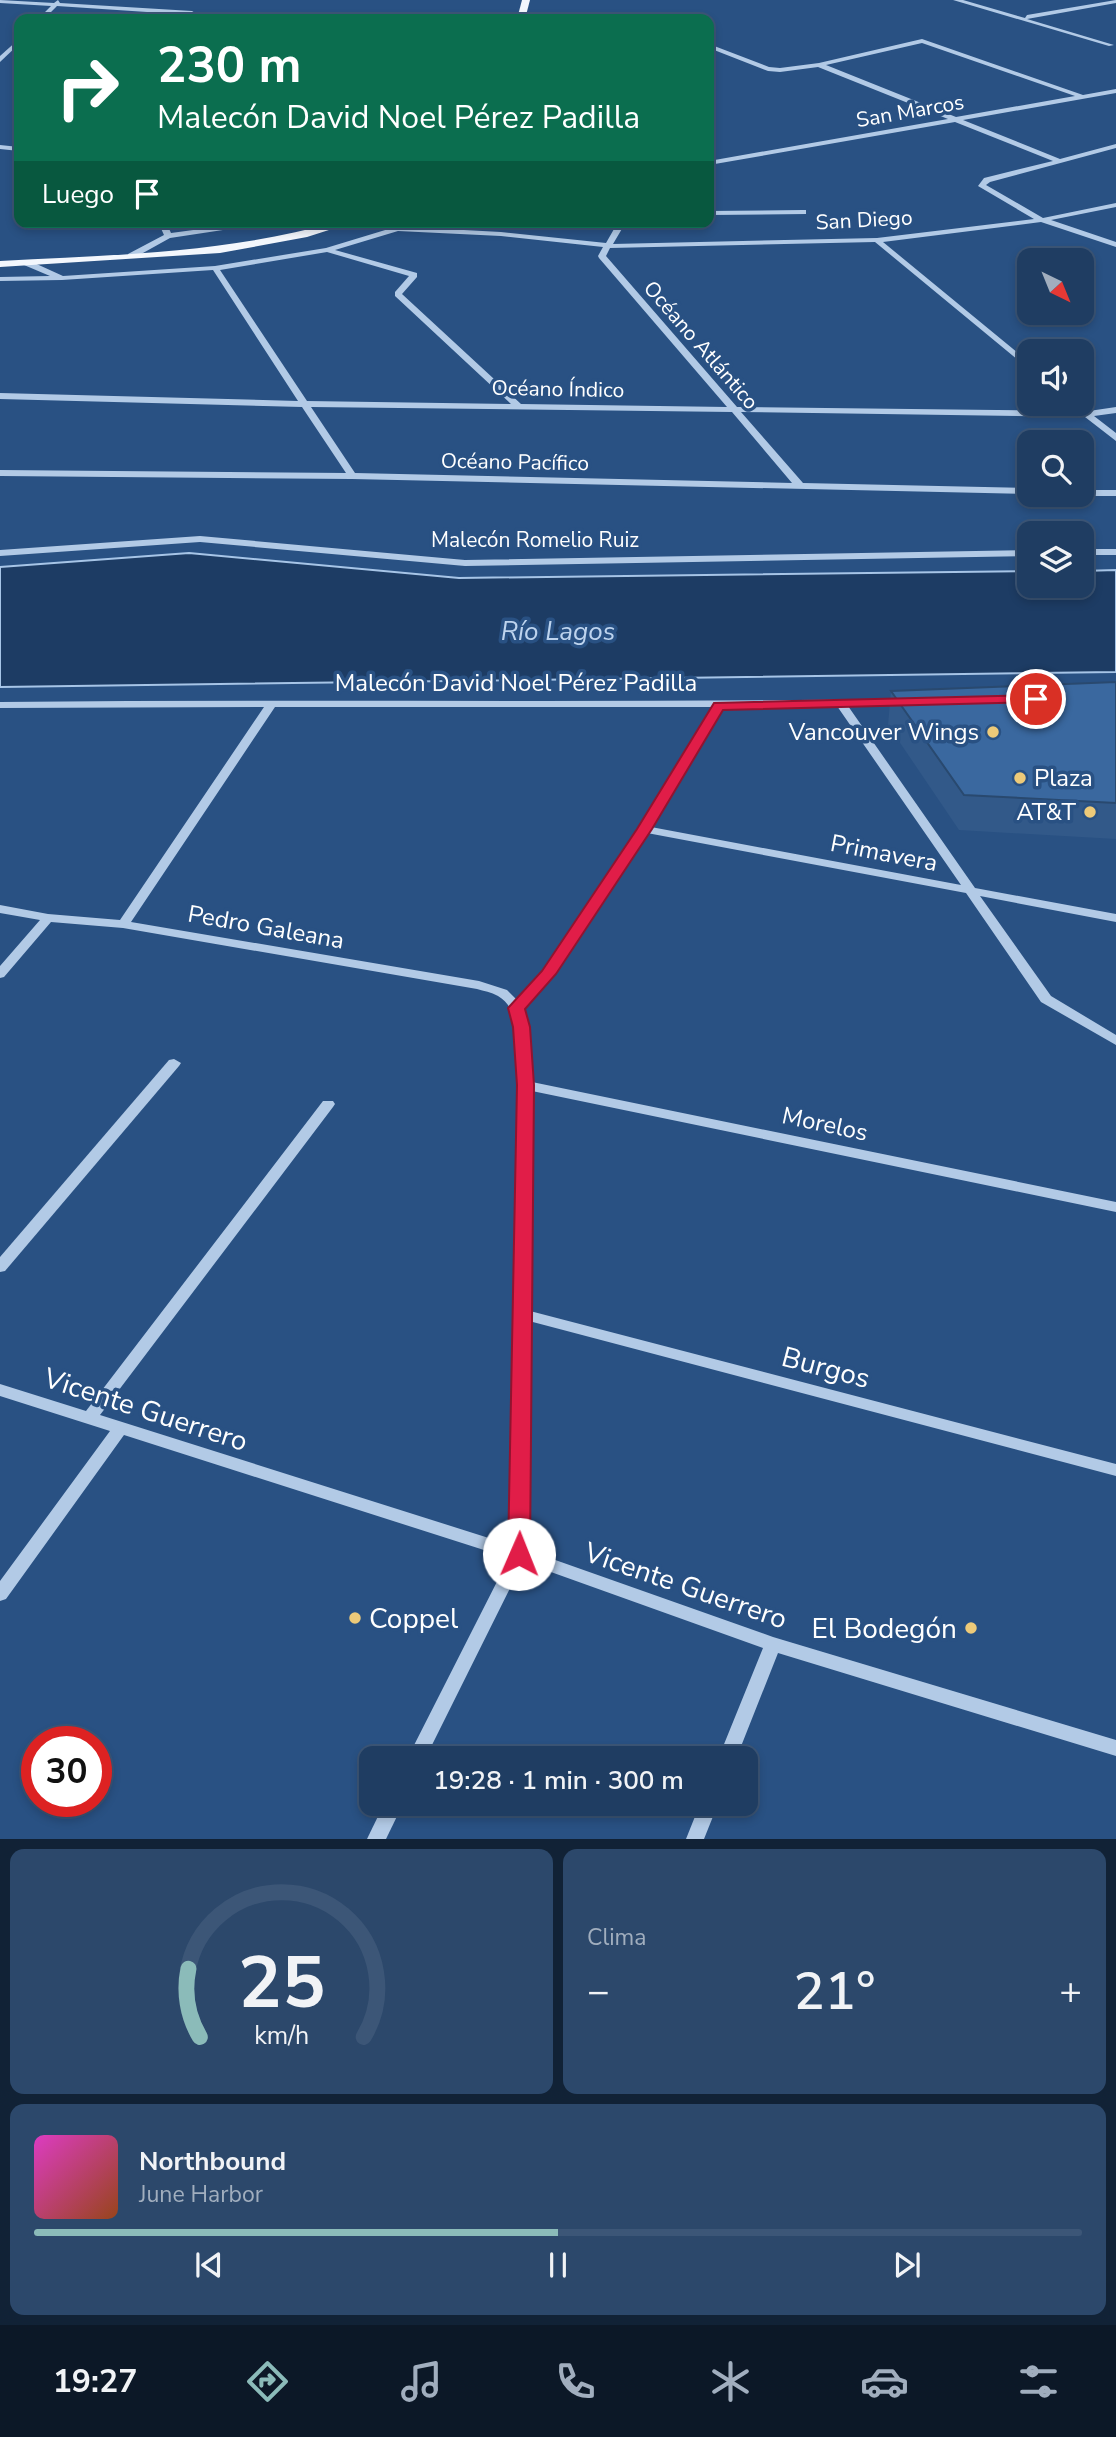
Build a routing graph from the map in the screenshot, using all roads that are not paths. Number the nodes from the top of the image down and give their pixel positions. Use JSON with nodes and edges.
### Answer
{"nodes":[{"id":1,"x":956,"y":0,"type":"edge"},
{"id":2,"x":0,"y":1,"type":"edge"},
{"id":3,"x":1116,"y":1,"type":"edge"},
{"id":4,"x":59,"y":2,"type":"edge"},
{"id":5,"x":192,"y":13,"type":"edge"},
{"id":6,"x":1026,"y":18,"type":"junction"},
{"id":7,"x":1111,"y":45,"type":"dead end"},
{"id":8,"x":14,"y":46,"type":"edge"},
{"id":9,"x":714,"y":48,"type":"edge"},
{"id":10,"x":1,"y":59,"type":"edge"},
{"id":11,"x":11,"y":59,"type":"dead end"},
{"id":12,"x":819,"y":65,"type":"junction"},
{"id":13,"x":1116,"y":91,"type":"edge"},
{"id":14,"x":1085,"y":97,"type":"junction"},
{"id":15,"x":1116,"y":146,"type":"edge"},
{"id":16,"x":1060,"y":161,"type":"junction"},
{"id":17,"x":714,"y":162,"type":"edge"},
{"id":18,"x":982,"y":186,"type":"joint"},
{"id":19,"x":1116,"y":205,"type":"edge"},
{"id":20,"x":803,"y":212,"type":"dead end"},
{"id":21,"x":714,"y":213,"type":"edge"},
{"id":22,"x":1042,"y":219,"type":"junction"},
{"id":23,"x":165,"y":228,"type":"edge"},
{"id":24,"x":227,"y":228,"type":"edge"},
{"id":25,"x":323,"y":228,"type":"edge"},
{"id":26,"x":619,"y":228,"type":"edge"},
{"id":27,"x":400,"y":229,"type":"joint"},
{"id":28,"x":168,"y":236,"type":"junction"},
{"id":29,"x":877,"y":240,"type":"junction"},
{"id":30,"x":1116,"y":245,"type":"edge"},
{"id":31,"x":611,"y":246,"type":"junction"},
{"id":32,"x":327,"y":250,"type":"junction"},
{"id":33,"x":131,"y":256,"type":"junction"},
{"id":34,"x":27,"y":263,"type":"junction"},
{"id":35,"x":0,"y":264,"type":"edge"},
{"id":36,"x":215,"y":268,"type":"junction"},
{"id":37,"x":62,"y":278,"type":"junction"},
{"id":38,"x":0,"y":279,"type":"edge"},
{"id":39,"x":1017,"y":356,"type":"edge"},
{"id":40,"x":0,"y":396,"type":"edge"},
{"id":41,"x":305,"y":404,"type":"junction"},
{"id":42,"x":518,"y":406,"type":"junction"},
{"id":43,"x":735,"y":410,"type":"junction"},
{"id":44,"x":1116,"y":410,"type":"edge"},
{"id":45,"x":1017,"y":413,"type":"edge"},
{"id":46,"x":1094,"y":413,"type":"edge"},
{"id":47,"x":1089,"y":416,"type":"edge"},
{"id":48,"x":1116,"y":438,"type":"edge"},
{"id":49,"x":0,"y":473,"type":"edge"},
{"id":50,"x":352,"y":476,"type":"junction"},
{"id":51,"x":800,"y":486,"type":"junction"},
{"id":52,"x":1017,"y":491,"type":"edge"},
{"id":53,"x":1094,"y":493,"type":"edge"},
{"id":54,"x":1116,"y":494,"type":"edge"},
{"id":55,"x":1094,"y":552,"type":"edge"},
{"id":56,"x":1116,"y":552,"type":"edge"},
{"id":57,"x":1017,"y":553,"type":"edge"},
{"id":58,"x":0,"y":554,"type":"edge"},
{"id":59,"x":924,"y":701,"type":"edge"},
{"id":60,"x":272,"y":703,"type":"junction"},
{"id":61,"x":840,"y":703,"type":"junction"},
{"id":62,"x":0,"y":705,"type":"edge"},
{"id":63,"x":719,"y":706,"type":"junction"},
{"id":64,"x":644,"y":829,"type":"junction"},
{"id":65,"x":969,"y":891,"type":"junction"},
{"id":66,"x":0,"y":909,"type":"edge"},
{"id":67,"x":48,"y":918,"type":"junction"},
{"id":68,"x":1116,"y":918,"type":"edge"},
{"id":69,"x":123,"y":924,"type":"junction"},
{"id":70,"x":0,"y":974,"type":"edge"},
{"id":71,"x":517,"y":1008,"type":"junction"},
{"id":72,"x":1116,"y":1041,"type":"edge"},
{"id":73,"x":174,"y":1063,"type":"dead end"},
{"id":74,"x":526,"y":1085,"type":"junction"},
{"id":75,"x":328,"y":1104,"type":"dead end"},
{"id":76,"x":1116,"y":1206,"type":"edge"},
{"id":77,"x":0,"y":1267,"type":"edge"},
{"id":78,"x":522,"y":1314,"type":"junction"},
{"id":79,"x":0,"y":1390,"type":"edge"},
{"id":80,"x":89,"y":1418,"type":"junction"},
{"id":81,"x":121,"y":1428,"type":"junction"},
{"id":82,"x":1116,"y":1470,"type":"edge"},
{"id":83,"x":519,"y":1554,"type":"junction"},
{"id":84,"x":0,"y":1594,"type":"edge"},
{"id":85,"x":773,"y":1644,"type":"junction"},
{"id":86,"x":423,"y":1746,"type":"edge"},
{"id":87,"x":732,"y":1746,"type":"edge"},
{"id":88,"x":1116,"y":1748,"type":"edge"},
{"id":89,"x":388,"y":1816,"type":"edge"},
{"id":90,"x":704,"y":1816,"type":"edge"},
{"id":91,"x":376,"y":1839,"type":"edge"},
{"id":92,"x":695,"y":1839,"type":"edge"}],
"edges":[{"from":1,"to":6,"type":"street"},
{"from":2,"to":4,"type":"street"},
{"from":3,"to":6,"type":"street"},
{"from":4,"to":5,"type":"street"},
{"from":6,"to":7,"type":"street"},
{"from":8,"to":10,"type":"street"},
{"from":9,"to":12,"type":"street"},
{"from":10,"to":11,"type":"street"},
{"from":12,"to":14,"type":"street"},
{"from":12,"to":16,"type":"street"},
{"from":13,"to":14,"type":"street","name":"San Marcos"},
{"from":14,"to":17,"type":"street","name":"San Marcos"},
{"from":15,"to":16,"type":"street"},
{"from":16,"to":18,"type":"street"},
{"from":18,"to":22,"type":"street"},
{"from":19,"to":22,"type":"street","name":"San Diego"},
{"from":20,"to":21,"type":"street"},
{"from":22,"to":29,"type":"street","name":"San Diego"},
{"from":22,"to":30,"type":"street"},
{"from":23,"to":28,"type":"street"},
{"from":24,"to":28,"type":"street"},
{"from":25,"to":33,"type":"main road"},
{"from":26,"to":31,"type":"street"},
{"from":27,"to":31,"type":"street","name":"San Diego"},
{"from":27,"to":32,"type":"street"},
{"from":28,"to":33,"type":"street"},
{"from":29,"to":31,"type":"street","name":"San Diego"},
{"from":29,"to":39,"type":"street"},
{"from":31,"to":43,"type":"street","name":"Océano Atlántico"},
{"from":32,"to":36,"type":"street"},
{"from":32,"to":42,"type":"street"},
{"from":33,"to":34,"type":"main road"},
{"from":34,"to":35,"type":"main road"},
{"from":34,"to":37,"type":"street"},
{"from":36,"to":37,"type":"street"},
{"from":36,"to":41,"type":"street"},
{"from":37,"to":38,"type":"street"},
{"from":40,"to":41,"type":"street","name":"Océano Índico"},
{"from":41,"to":42,"type":"street","name":"Océano Índico"},
{"from":41,"to":50,"type":"street"},
{"from":42,"to":43,"type":"street","name":"Océano Índico"},
{"from":43,"to":45,"type":"street","name":"Océano Índico"},
{"from":43,"to":51,"type":"street","name":"Océano Atlántico"},
{"from":44,"to":46,"type":"street","name":"Océano Índico"},
{"from":47,"to":48,"type":"street"},
{"from":49,"to":50,"type":"street","name":"Océano Pacífico"},
{"from":50,"to":51,"type":"street","name":"Océano Pacífico"},
{"from":51,"to":52,"type":"street","name":"Océano Pacífico"},
{"from":53,"to":54,"type":"street"},
{"from":55,"to":56,"type":"street"},
{"from":57,"to":58,"type":"street","name":"Malecón Romelio Ruiz"},
{"from":59,"to":61,"type":"street","name":"Malecón David Noel Pérez Padilla"},
{"from":60,"to":62,"type":"street","name":"Malecón David Noel Pérez Padilla"},
{"from":60,"to":63,"type":"street","name":"Malecón David Noel Pérez Padilla"},
{"from":60,"to":69,"type":"street"},
{"from":61,"to":63,"type":"street","name":"Malecón David Noel Pérez Padilla"},
{"from":61,"to":65,"type":"street"},
{"from":63,"to":64,"type":"street"},
{"from":64,"to":65,"type":"street","name":"Primavera"},
{"from":64,"to":71,"type":"street"},
{"from":65,"to":68,"type":"street","name":"Primavera"},
{"from":65,"to":72,"type":"street"},
{"from":66,"to":67,"type":"street","name":"Pedro Galeana"},
{"from":67,"to":69,"type":"street","name":"Pedro Galeana"},
{"from":67,"to":70,"type":"street"},
{"from":69,"to":71,"type":"street","name":"Pedro Galeana"},
{"from":71,"to":74,"type":"street"},
{"from":73,"to":77,"type":"street"},
{"from":74,"to":76,"type":"street","name":"Morelos"},
{"from":74,"to":78,"type":"street"},
{"from":75,"to":80,"type":"street"},
{"from":78,"to":82,"type":"street","name":"Burgos"},
{"from":78,"to":83,"type":"street"},
{"from":79,"to":80,"type":"street","name":"Vicente Guerrero"},
{"from":80,"to":81,"type":"street","name":"Vicente Guerrero"},
{"from":81,"to":83,"type":"street","name":"Vicente Guerrero"},
{"from":81,"to":84,"type":"street"},
{"from":83,"to":85,"type":"street","name":"Vicente Guerrero"},
{"from":83,"to":86,"type":"street"},
{"from":85,"to":87,"type":"street"},
{"from":85,"to":88,"type":"street","name":"Vicente Guerrero"},
{"from":89,"to":91,"type":"street"},
{"from":90,"to":92,"type":"street"}]}
